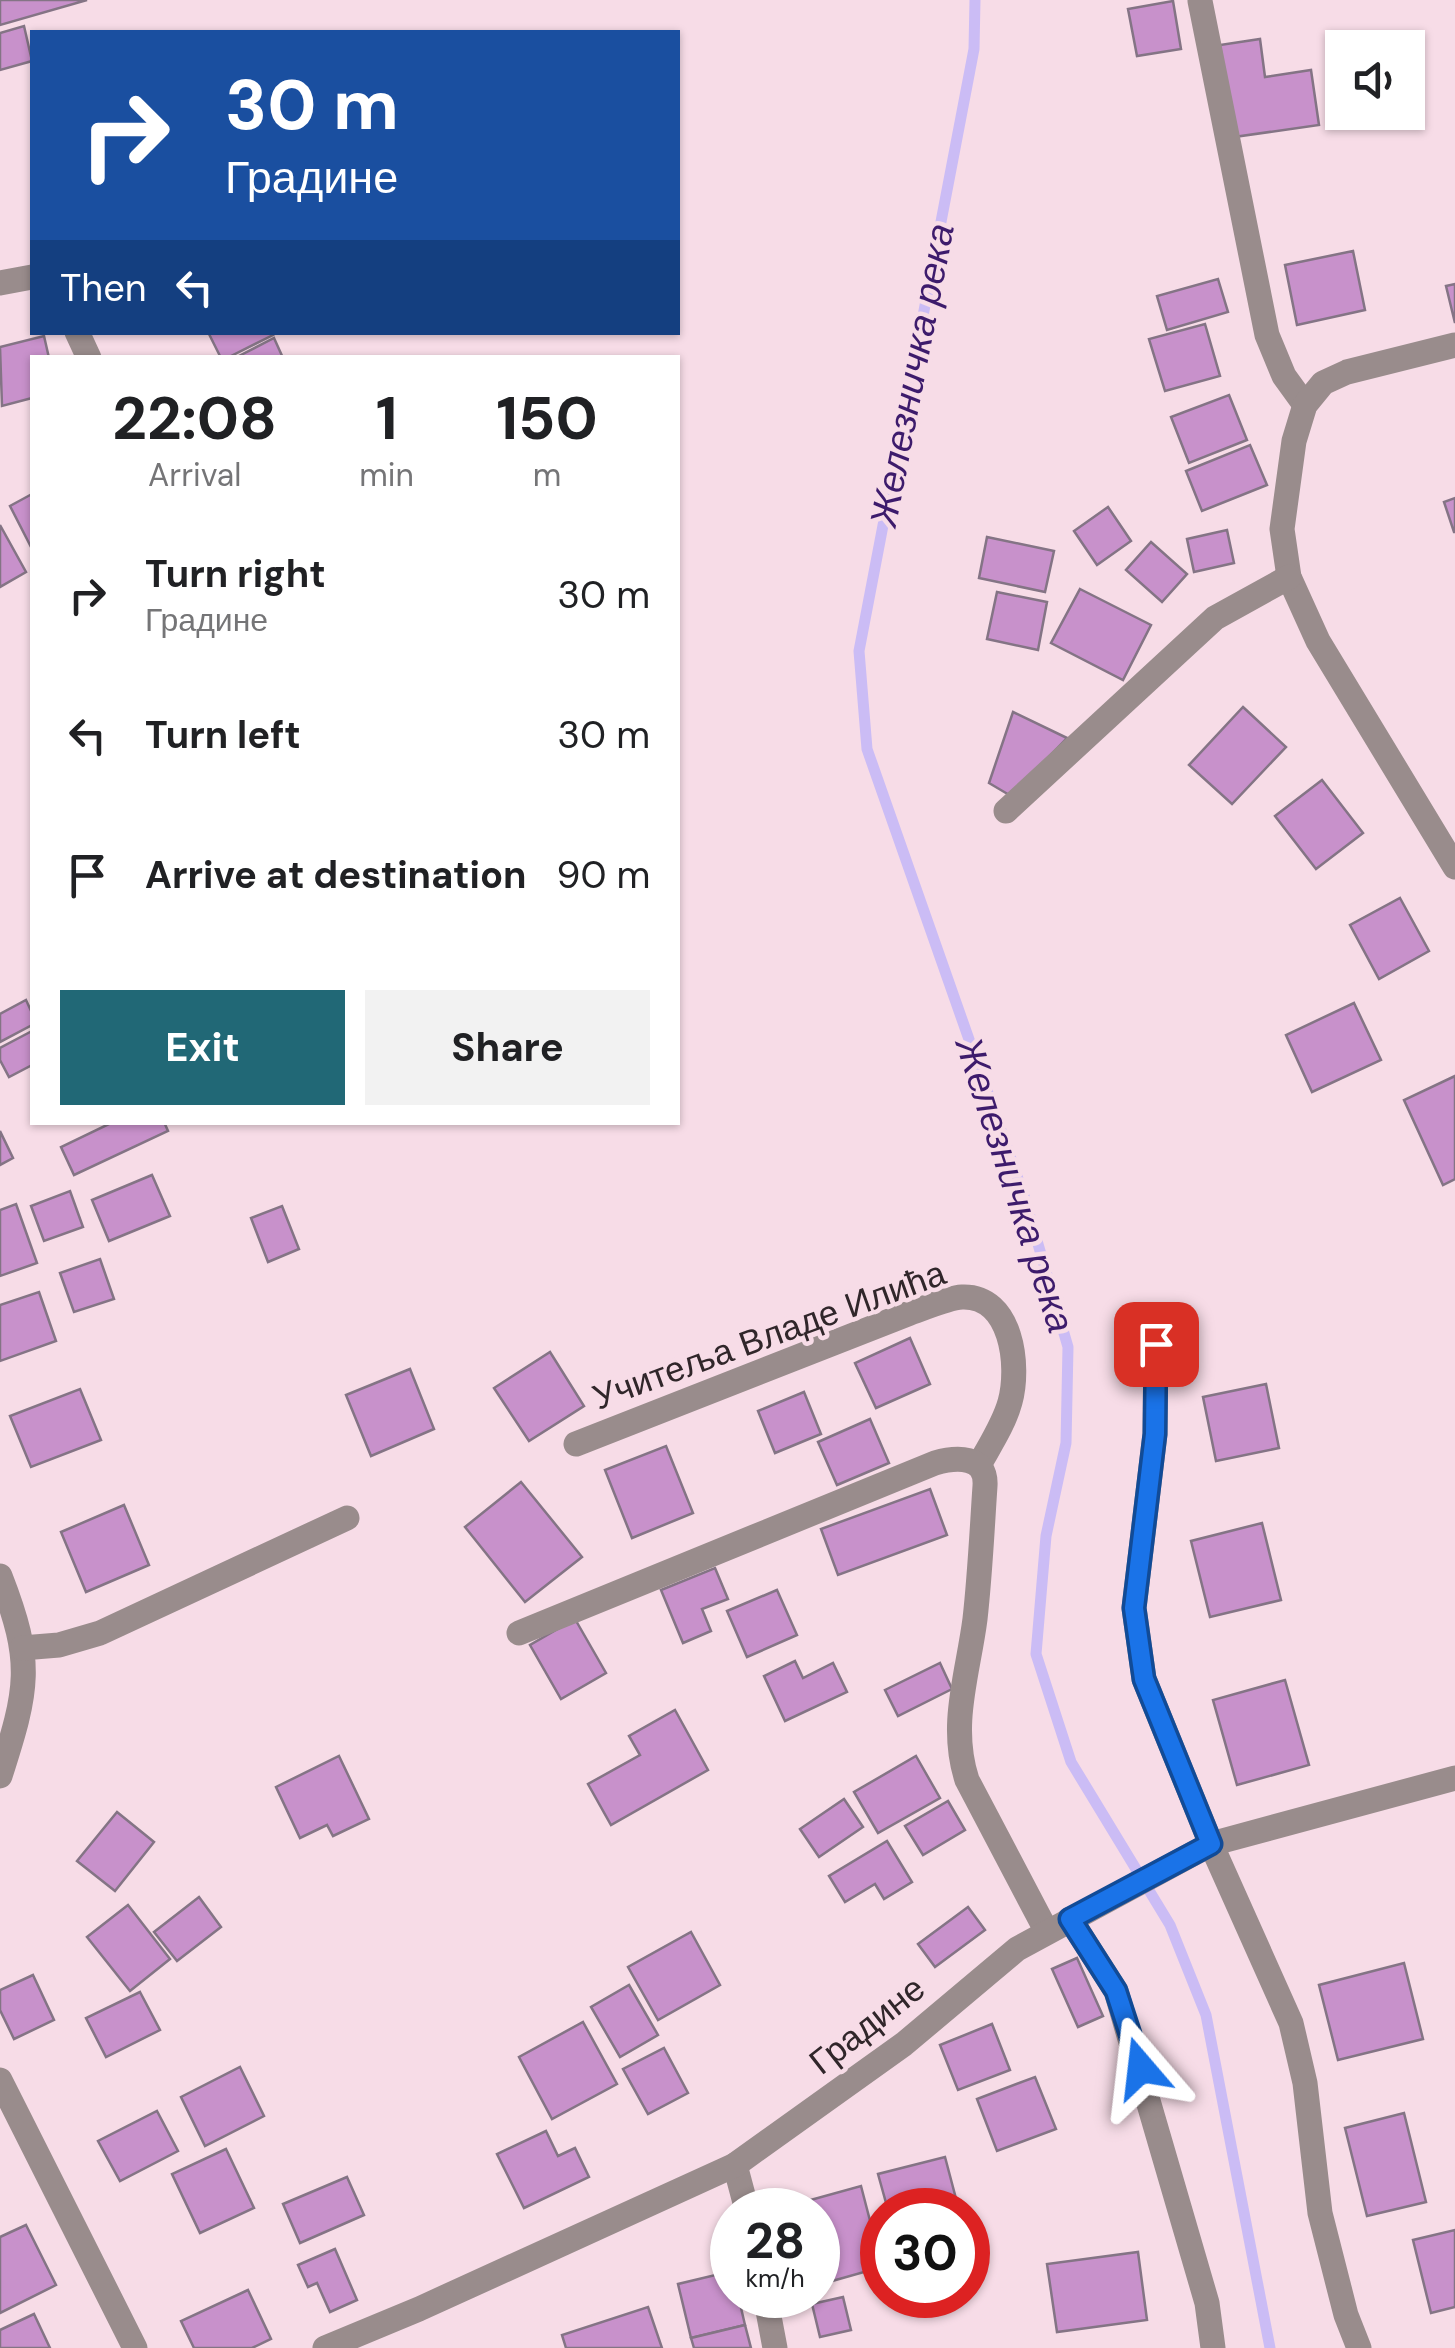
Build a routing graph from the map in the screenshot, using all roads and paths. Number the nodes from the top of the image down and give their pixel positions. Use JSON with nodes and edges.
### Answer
{"nodes":[{"id":1,"x":1200,"y":1,"type":"edge"},
{"id":2,"x":30,"y":276,"type":"edge"},
{"id":3,"x":0,"y":283,"type":"edge"},
{"id":4,"x":1455,"y":345,"type":"edge"},
{"id":5,"x":1305,"y":405,"type":"junction"},
{"id":6,"x":1289,"y":578,"type":"junction"},
{"id":7,"x":1006,"y":810,"type":"dead end"},
{"id":8,"x":1455,"y":866,"type":"edge"},
{"id":9,"x":1156,"y":1344,"type":"dead end"},
{"id":10,"x":576,"y":1444,"type":"dead end"},
{"id":11,"x":979,"y":1465,"type":"junction"},
{"id":12,"x":347,"y":1518,"type":"dead end"},
{"id":13,"x":0,"y":1576,"type":"edge"},
{"id":14,"x":518,"y":1633,"type":"dead end"},
{"id":15,"x":22,"y":1648,"type":"junction"},
{"id":16,"x":0,"y":1776,"type":"edge"},
{"id":17,"x":1455,"y":1778,"type":"edge"},
{"id":18,"x":1211,"y":1844,"type":"junction"},
{"id":19,"x":1059,"y":1925,"type":"junction"},
{"id":20,"x":0,"y":2080,"type":"edge"},
{"id":21,"x":735,"y":2165,"type":"junction"},
{"id":22,"x":741,"y":2188,"type":"edge"},
{"id":23,"x":769,"y":2318,"type":"edge"},
{"id":24,"x":135,"y":2348,"type":"edge"},
{"id":25,"x":325,"y":2348,"type":"edge"},
{"id":26,"x":775,"y":2348,"type":"edge"},
{"id":27,"x":1213,"y":2348,"type":"edge"},
{"id":28,"x":1359,"y":2348,"type":"edge"}],
"edges":[{"from":1,"to":5,"type":"street"},
{"from":2,"to":3,"type":"street"},
{"from":4,"to":5,"type":"street"},
{"from":5,"to":6,"type":"street"},
{"from":6,"to":7,"type":"street"},
{"from":6,"to":8,"type":"street"},
{"from":9,"to":18,"type":"street"},
{"from":10,"to":11,"type":"street","name":"Учитеља Владе Илића"},
{"from":11,"to":14,"type":"street"},
{"from":11,"to":19,"type":"street"},
{"from":12,"to":15,"type":"street"},
{"from":13,"to":15,"type":"street"},
{"from":15,"to":16,"type":"street"},
{"from":17,"to":18,"type":"street","name":"Градине"},
{"from":18,"to":19,"type":"street","name":"Градине"},
{"from":18,"to":28,"type":"street"},
{"from":19,"to":21,"type":"street","name":"Градине"},
{"from":19,"to":27,"type":"street"},
{"from":20,"to":24,"type":"street"},
{"from":21,"to":22,"type":"street"},
{"from":21,"to":25,"type":"street","name":"Градине"},
{"from":23,"to":26,"type":"street"}]}
